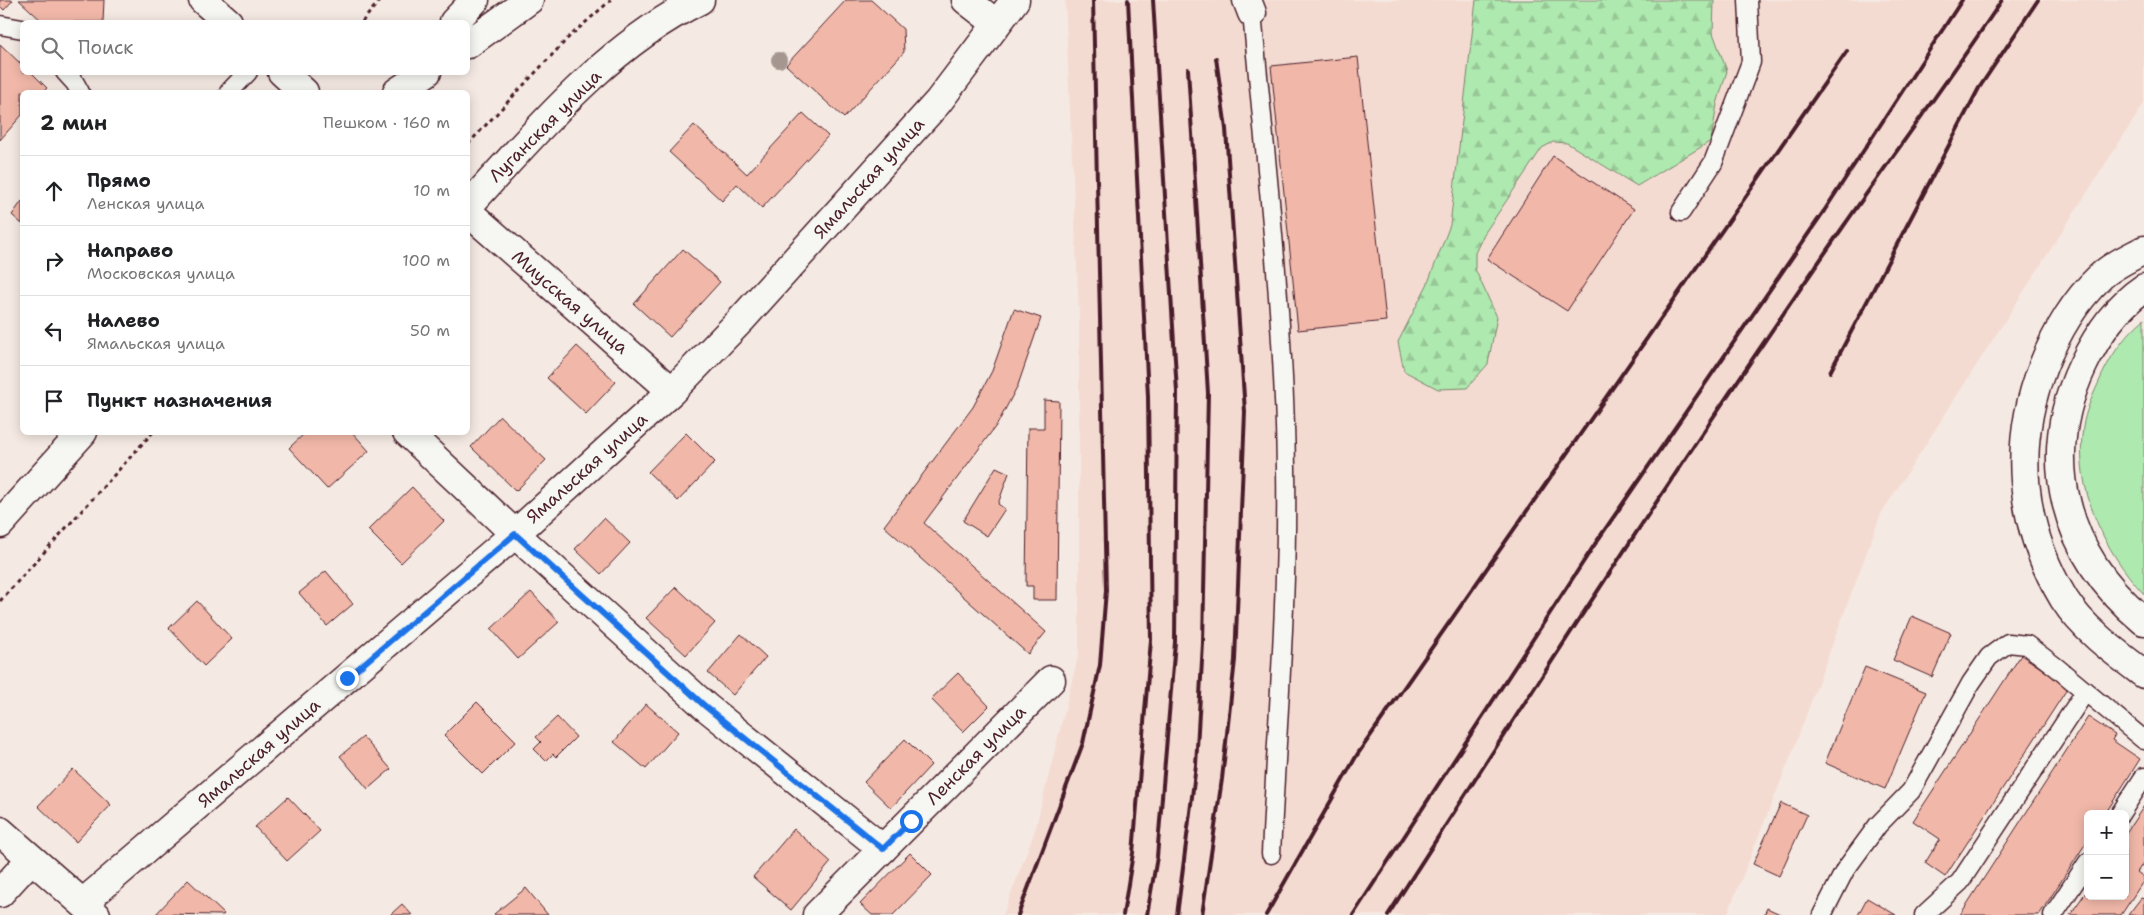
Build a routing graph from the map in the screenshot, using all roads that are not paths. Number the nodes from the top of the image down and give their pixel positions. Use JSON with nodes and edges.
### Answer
{"nodes":[{"id":1,"x":203,"y":0,"type":"edge"},
{"id":2,"x":464,"y":0,"type":"edge"},
{"id":3,"x":475,"y":0,"type":"edge"},
{"id":4,"x":530,"y":0,"type":"edge"},
{"id":5,"x":700,"y":0,"type":"edge"},
{"id":6,"x":966,"y":0,"type":"edge"},
{"id":7,"x":1015,"y":0,"type":"edge"},
{"id":8,"x":1748,"y":0,"type":"edge"},
{"id":9,"x":1249,"y":6,"type":"edge"},
{"id":10,"x":226,"y":20,"type":"edge"},
{"id":11,"x":451,"y":20,"type":"edge"},
{"id":12,"x":456,"y":20,"type":"edge"},
{"id":13,"x":998,"y":24,"type":"junction"},
{"id":14,"x":0,"y":25,"type":"edge"},
{"id":15,"x":20,"y":29,"type":"edge"},
{"id":16,"x":470,"y":43,"type":"edge"},
{"id":17,"x":68,"y":75,"type":"edge"},
{"id":18,"x":245,"y":75,"type":"edge"},
{"id":19,"x":285,"y":75,"type":"edge"},
{"id":20,"x":407,"y":75,"type":"edge"},
{"id":21,"x":422,"y":75,"type":"edge"},
{"id":22,"x":79,"y":90,"type":"edge"},
{"id":23,"x":231,"y":90,"type":"edge"},
{"id":24,"x":302,"y":90,"type":"edge"},
{"id":25,"x":394,"y":90,"type":"edge"},
{"id":26,"x":400,"y":90,"type":"edge"},
{"id":27,"x":470,"y":204,"type":"edge"},
{"id":28,"x":1681,"y":212,"type":"dead end"},
{"id":29,"x":470,"y":214,"type":"edge"},
{"id":30,"x":2144,"y":250,"type":"edge"},
{"id":31,"x":2144,"y":288,"type":"edge"},
{"id":32,"x":672,"y":391,"type":"junction"},
{"id":33,"x":80,"y":435,"type":"edge"},
{"id":34,"x":410,"y":435,"type":"edge"},
{"id":35,"x":0,"y":524,"type":"edge"},
{"id":36,"x":515,"y":534,"type":"junction"},
{"id":37,"x":2144,"y":621,"type":"edge"},
{"id":38,"x":2144,"y":674,"type":"edge"},
{"id":39,"x":1051,"y":680,"type":"dead end"},
{"id":40,"x":2085,"y":692,"type":"junction"},
{"id":41,"x":2144,"y":740,"type":"edge"},
{"id":42,"x":2144,"y":777,"type":"edge"},
{"id":43,"x":2123,"y":810,"type":"edge"},
{"id":44,"x":0,"y":831,"type":"edge"},
{"id":45,"x":883,"y":849,"type":"junction"},
{"id":46,"x":1270,"y":854,"type":"dead end"},
{"id":47,"x":31,"y":859,"type":"junction"},
{"id":48,"x":2084,"y":868,"type":"edge"},
{"id":49,"x":0,"y":893,"type":"edge"},
{"id":50,"x":90,"y":909,"type":"edge"},
{"id":51,"x":817,"y":915,"type":"edge"},
{"id":52,"x":1822,"y":915,"type":"edge"},
{"id":53,"x":1924,"y":915,"type":"edge"},
{"id":54,"x":2053,"y":915,"type":"edge"}],
"edges":[{"from":1,"to":10,"type":"street"},
{"from":2,"to":11,"type":"street"},
{"from":3,"to":12,"type":"street"},
{"from":4,"to":16,"type":"street"},
{"from":5,"to":27,"type":"street","name":"Луганская улица"},
{"from":6,"to":13,"type":"street"},
{"from":7,"to":13,"type":"street","name":"Ямальская улица"},
{"from":8,"to":28,"type":"lane"},
{"from":9,"to":46,"type":"lane"},
{"from":13,"to":32,"type":"street","name":"Ямальская улица"},
{"from":14,"to":15,"type":"lane"},
{"from":17,"to":22,"type":"lane"},
{"from":18,"to":23,"type":"lane"},
{"from":19,"to":24,"type":"street"},
{"from":20,"to":25,"type":"street"},
{"from":21,"to":26,"type":"street"},
{"from":29,"to":32,"type":"street","name":"Миусская улица"},
{"from":30,"to":38,"type":"street"},
{"from":31,"to":37,"type":"street"},
{"from":32,"to":36,"type":"street","name":"Ямальская улица"},
{"from":33,"to":35,"type":"street"},
{"from":34,"to":36,"type":"street"},
{"from":36,"to":45,"type":"street"},
{"from":36,"to":50,"type":"street","name":"Ямальская улица"},
{"from":39,"to":45,"type":"street","name":"Ленская улица"},
{"from":40,"to":41,"type":"lane"},
{"from":40,"to":52,"type":"lane"},
{"from":40,"to":53,"type":"lane"},
{"from":42,"to":43,"type":"lane"},
{"from":44,"to":47,"type":"street"},
{"from":45,"to":51,"type":"street","name":"Ленская улица"},
{"from":47,"to":49,"type":"street"},
{"from":47,"to":50,"type":"street"},
{"from":48,"to":54,"type":"lane"}]}
